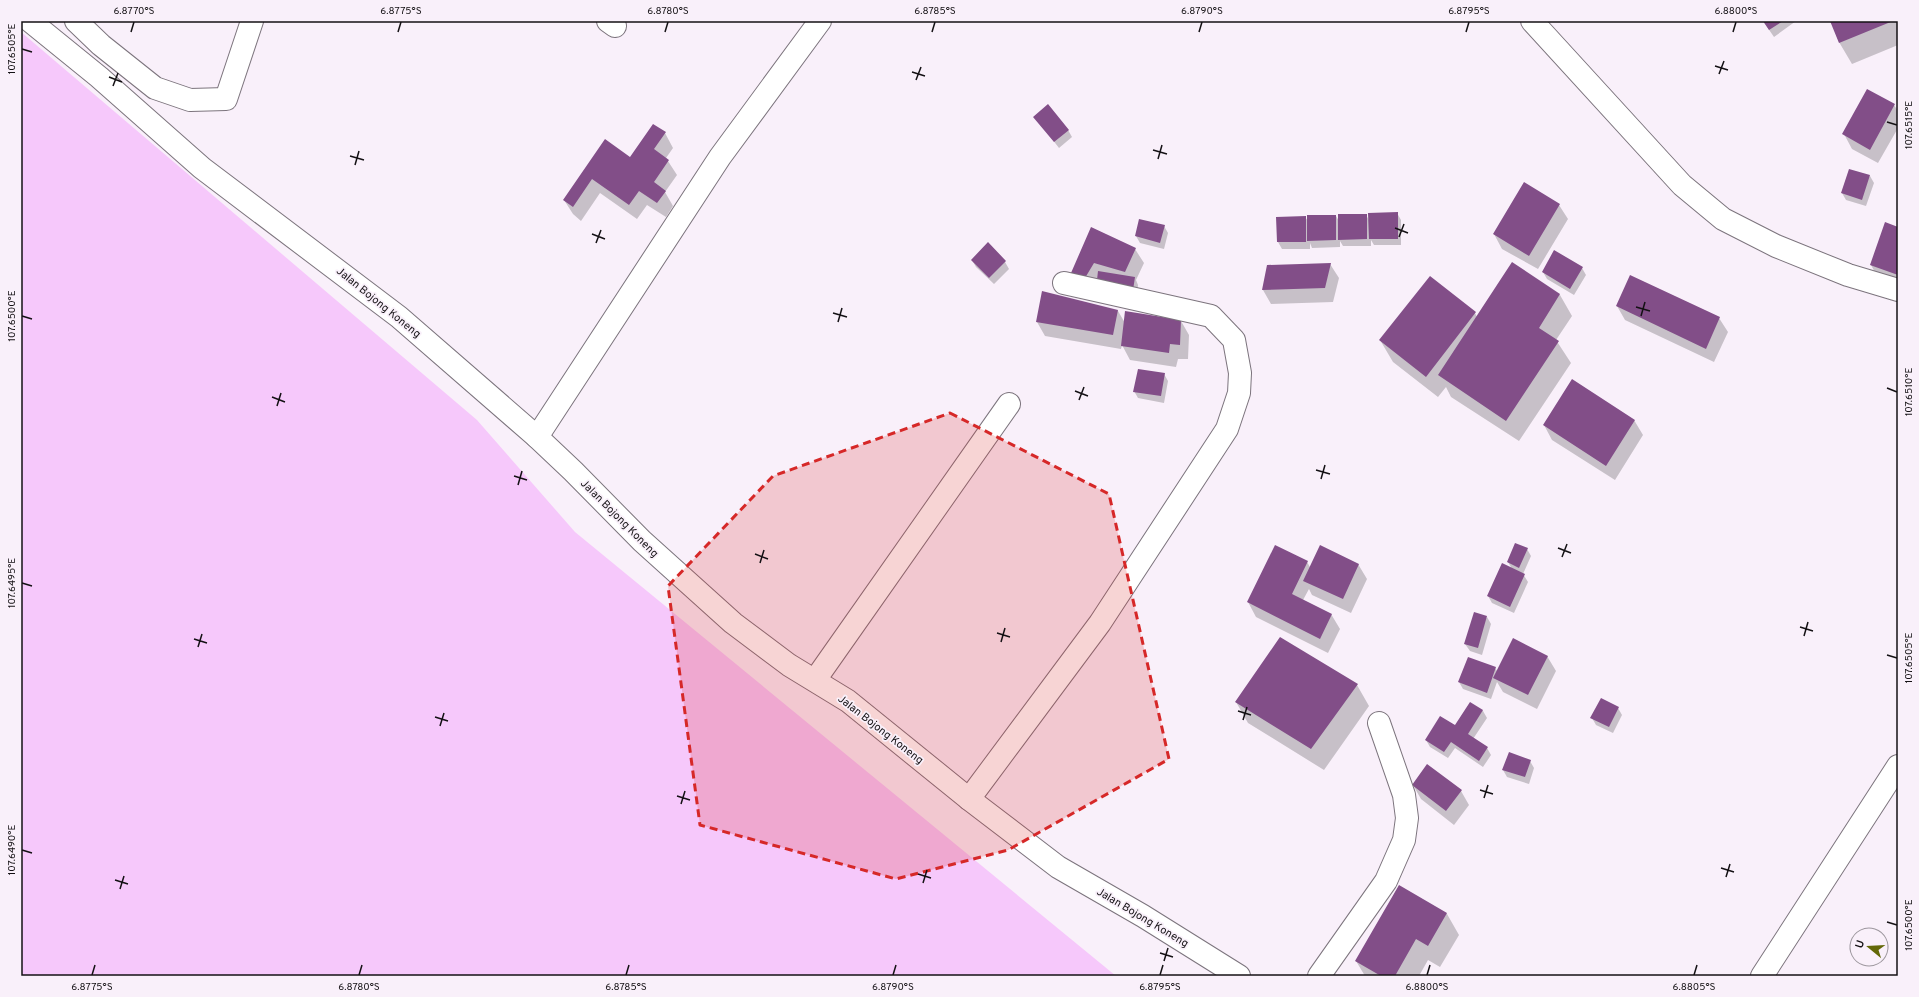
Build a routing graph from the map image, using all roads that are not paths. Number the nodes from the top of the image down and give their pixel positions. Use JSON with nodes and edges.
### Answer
{"nodes":[{"id":1,"x":30,"y":21,"type":"edge"},
{"id":2,"x":76,"y":21,"type":"edge"},
{"id":3,"x":252,"y":21,"type":"edge"},
{"id":4,"x":820,"y":21,"type":"edge"},
{"id":5,"x":1532,"y":21,"type":"edge"},
{"id":6,"x":1064,"y":283,"type":"dead end"},
{"id":7,"x":1898,"y":290,"type":"edge"},
{"id":8,"x":1009,"y":404,"type":"dead end"},
{"id":9,"x":537,"y":437,"type":"junction"},
{"id":10,"x":815,"y":680,"type":"junction"},
{"id":11,"x":1379,"y":723,"type":"dead end"},
{"id":12,"x":1898,"y":766,"type":"edge"},
{"id":13,"x":969,"y":799,"type":"junction"},
{"id":14,"x":1239,"y":976,"type":"edge"},
{"id":15,"x":1320,"y":976,"type":"edge"},
{"id":16,"x":1762,"y":976,"type":"edge"}],
"edges":[{"from":1,"to":9,"type":"street","name":"Jalan Bojong Koneng"},
{"from":2,"to":3,"type":"street"},
{"from":4,"to":9,"type":"street"},
{"from":5,"to":7,"type":"street"},
{"from":6,"to":13,"type":"street"},
{"from":8,"to":10,"type":"street"},
{"from":9,"to":10,"type":"street","name":"Jalan Bojong Koneng"},
{"from":10,"to":13,"type":"street","name":"Jalan Bojong Koneng"},
{"from":11,"to":15,"type":"street"},
{"from":12,"to":16,"type":"street"},
{"from":13,"to":14,"type":"street","name":"Jalan Bojong Koneng"}]}
